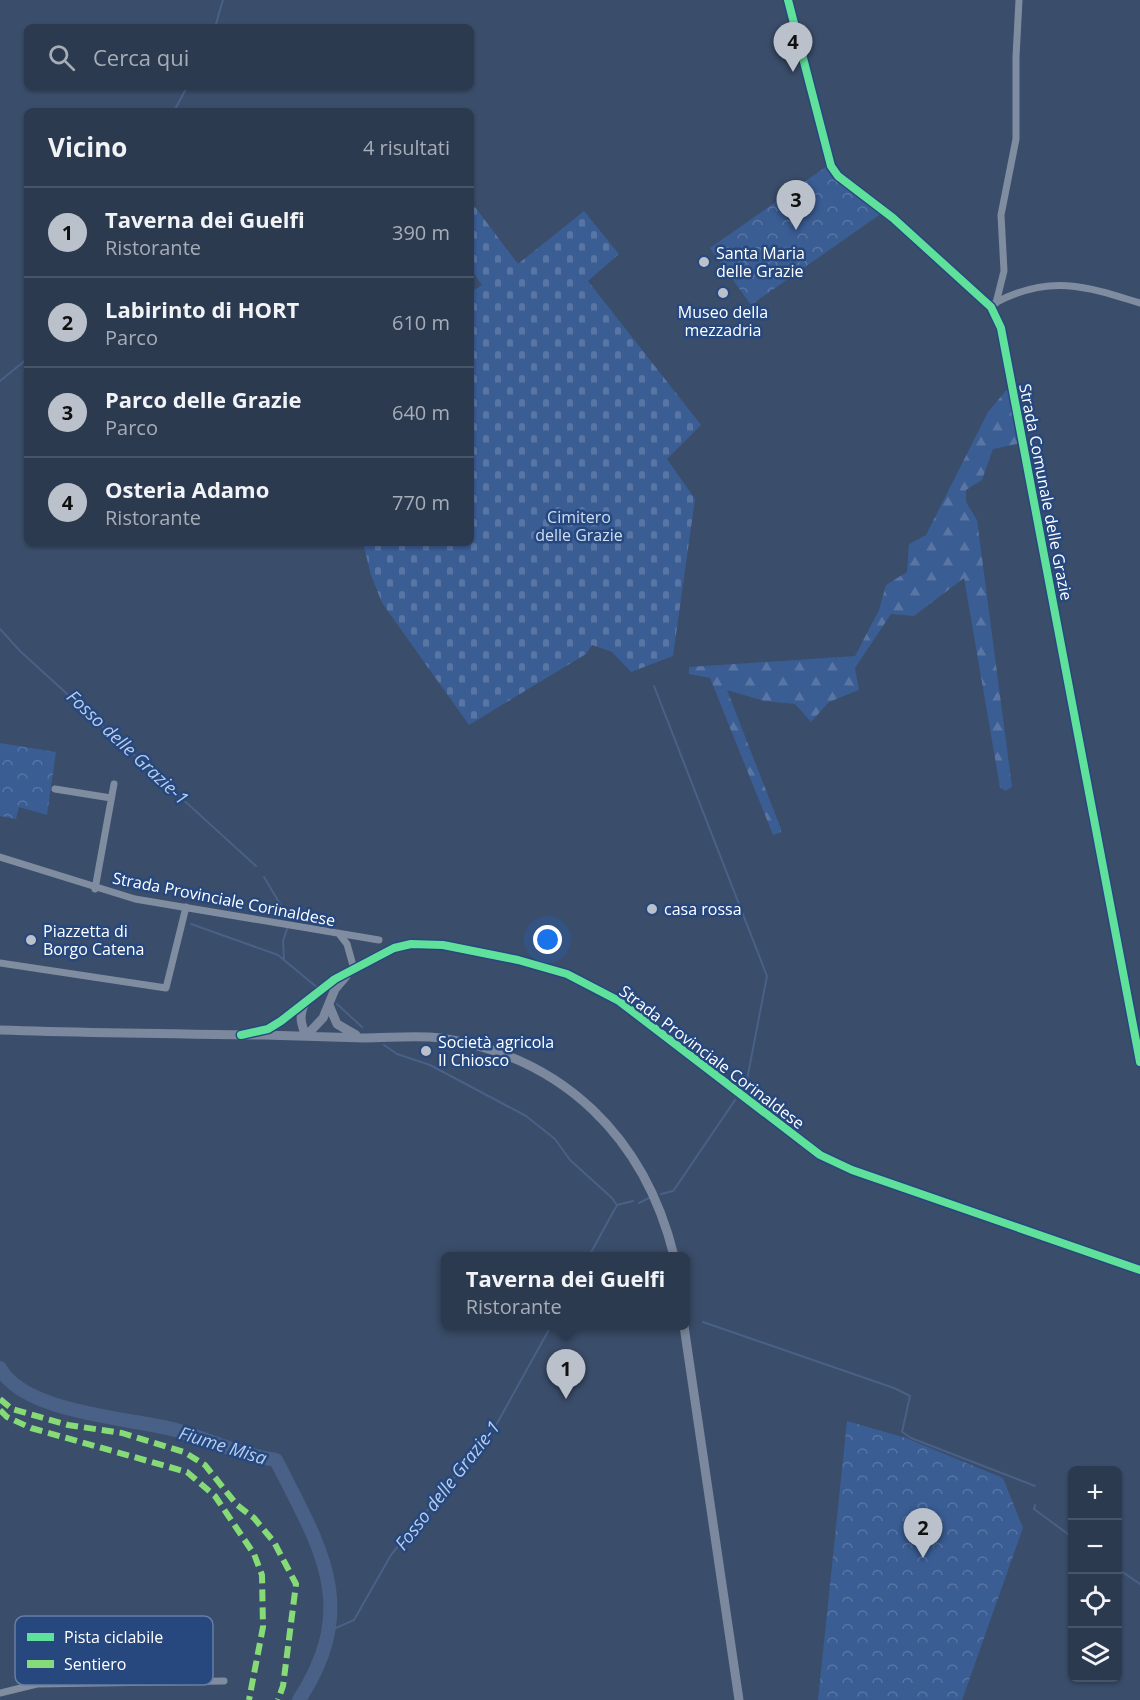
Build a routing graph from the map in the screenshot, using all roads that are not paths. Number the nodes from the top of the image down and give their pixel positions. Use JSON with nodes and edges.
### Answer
{"nodes":[{"id":1,"x":788,"y":0,"type":"edge"},
{"id":2,"x":1019,"y":0,"type":"edge"},
{"id":3,"x":1140,"y":303,"type":"edge"},
{"id":4,"x":994,"y":305,"type":"junction"},
{"id":5,"x":114,"y":784,"type":"dead end"},
{"id":6,"x":55,"y":789,"type":"dead end"},
{"id":7,"x":111,"y":798,"type":"junction"},
{"id":8,"x":0,"y":857,"type":"edge"},
{"id":9,"x":95,"y":889,"type":"junction"},
{"id":10,"x":186,"y":908,"type":"junction"},
{"id":11,"x":340,"y":936,"type":"junction"},
{"id":12,"x":379,"y":940,"type":"dead end"},
{"id":13,"x":0,"y":963,"type":"edge"},
{"id":14,"x":354,"y":969,"type":"junction"},
{"id":15,"x":305,"y":1002,"type":"junction"},
{"id":16,"x":329,"y":1005,"type":"junction"},
{"id":17,"x":0,"y":1030,"type":"edge"},
{"id":18,"x":241,"y":1035,"type":"junction"},
{"id":19,"x":306,"y":1036,"type":"junction"},
{"id":20,"x":364,"y":1038,"type":"junction"},
{"id":21,"x":1140,"y":1062,"type":"edge"},
{"id":22,"x":673,"y":1252,"type":"edge"},
{"id":23,"x":1140,"y":1270,"type":"edge"},
{"id":24,"x":685,"y":1330,"type":"edge"},
{"id":25,"x":213,"y":1682,"type":"edge"},
{"id":26,"x":224,"y":1682,"type":"dead end"},
{"id":27,"x":33,"y":1685,"type":"edge"},
{"id":28,"x":0,"y":1693,"type":"edge"},
{"id":29,"x":739,"y":1700,"type":"edge"}],
"edges":[{"from":1,"to":4,"type":"street","name":"Strada Comunale delle Grazie"},
{"from":2,"to":4,"type":"street"},
{"from":3,"to":4,"type":"street"},
{"from":4,"to":21,"type":"street","name":"Strada Comunale delle Grazie"},
{"from":5,"to":7,"type":"street"},
{"from":6,"to":7,"type":"street"},
{"from":7,"to":9,"type":"street"},
{"from":8,"to":9,"type":"street","name":"Strada Provinciale Corinaldese"},
{"from":9,"to":10,"type":"street","name":"Strada Provinciale Corinaldese"},
{"from":10,"to":11,"type":"street","name":"Strada Provinciale Corinaldese"},
{"from":10,"to":13,"type":"street"},
{"from":11,"to":12,"type":"street"},
{"from":11,"to":14,"type":"street","name":"Strada Provinciale Corinaldese"},
{"from":14,"to":15,"type":"street","name":"Strada Provinciale Corinaldese"},
{"from":14,"to":16,"type":"street","name":"Strada Provinciale Corinaldese"},
{"from":14,"to":23,"type":"street","name":"Strada Provinciale Corinaldese"},
{"from":15,"to":18,"type":"street","name":"Strada Provinciale Corinaldese"},
{"from":15,"to":19,"type":"street"},
{"from":16,"to":19,"type":"street","name":"Strada Provinciale Corinaldese"},
{"from":16,"to":20,"type":"street"},
{"from":17,"to":18,"type":"street","name":"Strada Provinciale Corinaldese"},
{"from":18,"to":19,"type":"street","name":"Strada Provinciale Corinaldese"},
{"from":19,"to":20,"type":"street"},
{"from":20,"to":22,"type":"street"},
{"from":24,"to":29,"type":"street"},
{"from":25,"to":26,"type":"street"},
{"from":27,"to":28,"type":"street"}]}
